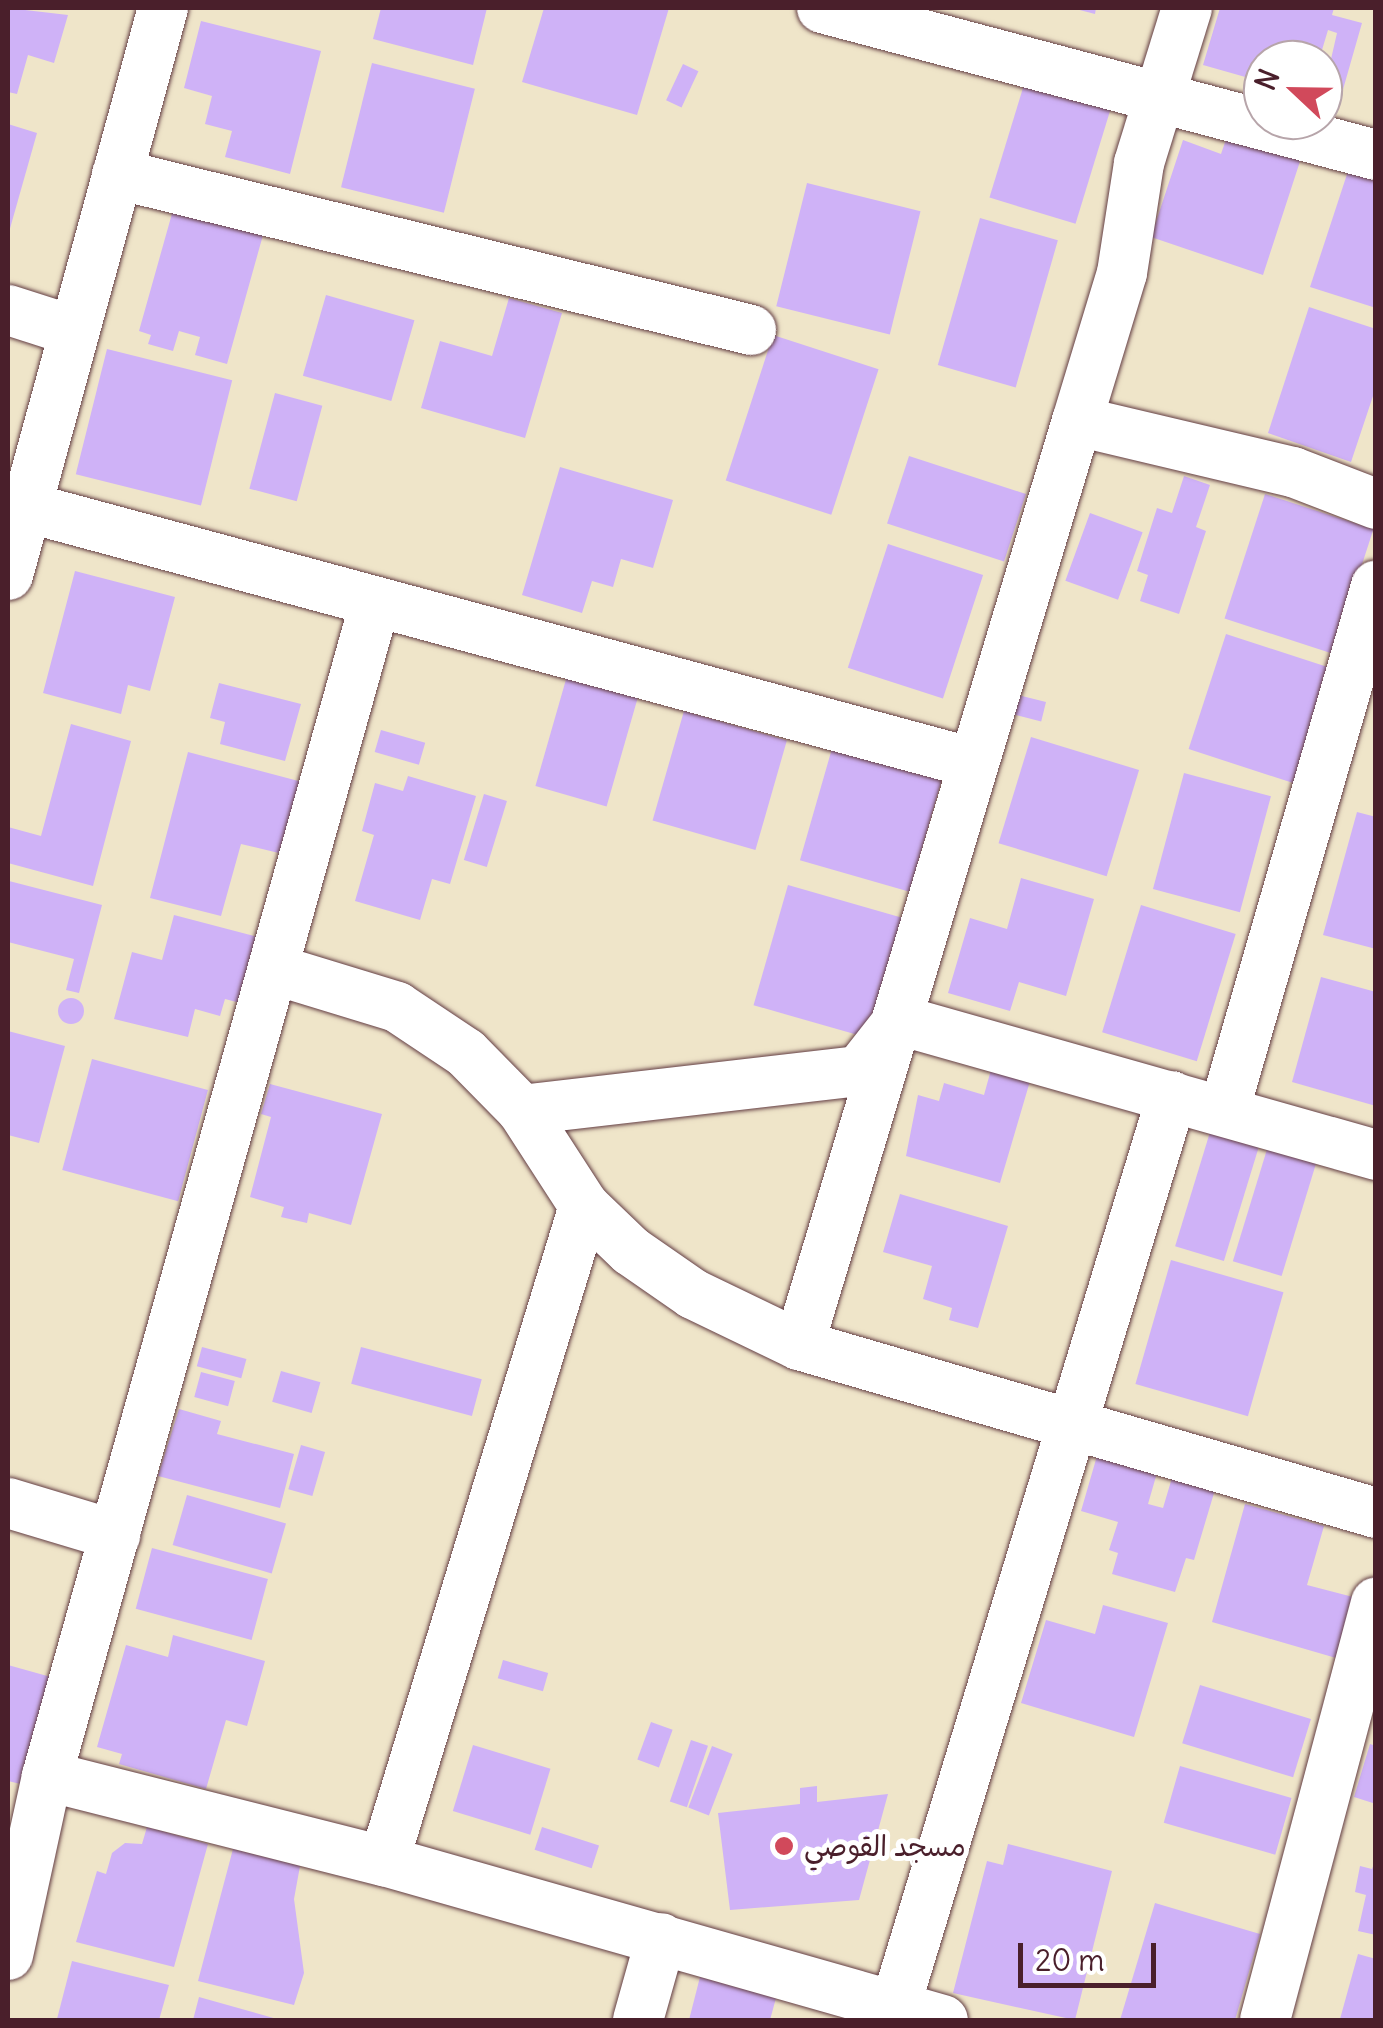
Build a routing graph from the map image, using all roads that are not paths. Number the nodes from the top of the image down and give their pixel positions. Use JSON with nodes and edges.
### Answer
{"nodes":[{"id":1,"x":163,"y":8,"type":"edge"},
{"id":2,"x":822,"y":8,"type":"edge"},
{"id":3,"x":1187,"y":8,"type":"edge"},
{"id":4,"x":1160,"y":94,"type":"junction"},
{"id":5,"x":1376,"y":155,"type":"edge"},
{"id":6,"x":117,"y":174,"type":"junction"},
{"id":7,"x":8,"y":310,"type":"edge"},
{"id":8,"x":751,"y":330,"type":"dead end"},
{"id":9,"x":74,"y":331,"type":"junction"},
{"id":10,"x":1077,"y":422,"type":"junction"},
{"id":11,"x":1376,"y":504,"type":"edge"},
{"id":12,"x":26,"y":508,"type":"junction"},
{"id":13,"x":8,"y":575,"type":"edge"},
{"id":14,"x":1376,"y":586,"type":"edge"},
{"id":15,"x":375,"y":604,"type":"junction"},
{"id":16,"x":972,"y":763,"type":"junction"},
{"id":17,"x":273,"y":969,"type":"junction"},
{"id":18,"x":899,"y":1020,"type":"junction"},
{"id":19,"x":1172,"y":1096,"type":"junction"},
{"id":20,"x":522,"y":1110,"type":"junction"},
{"id":21,"x":1224,"y":1111,"type":"junction"},
{"id":22,"x":1376,"y":1155,"type":"edge"},
{"id":23,"x":584,"y":1206,"type":"junction"},
{"id":24,"x":799,"y":1344,"type":"junction"},
{"id":25,"x":1071,"y":1427,"type":"junction"},
{"id":26,"x":8,"y":1503,"type":"edge"},
{"id":27,"x":1376,"y":1513,"type":"edge"},
{"id":28,"x":115,"y":1535,"type":"junction"},
{"id":29,"x":1376,"y":1603,"type":"edge"},
{"id":30,"x":47,"y":1776,"type":"junction"},
{"id":31,"x":384,"y":1861,"type":"junction"},
{"id":32,"x":661,"y":1938,"type":"junction"},
{"id":33,"x":8,"y":1954,"type":"edge"},
{"id":34,"x":895,"y":2007,"type":"junction"},
{"id":35,"x":638,"y":2020,"type":"edge"},
{"id":36,"x":943,"y":2020,"type":"edge"},
{"id":37,"x":1265,"y":2020,"type":"edge"}],
"edges":[{"from":1,"to":6,"type":"street"},
{"from":2,"to":4,"type":"street"},
{"from":3,"to":4,"type":"street"},
{"from":4,"to":5,"type":"street"},
{"from":4,"to":10,"type":"street"},
{"from":6,"to":8,"type":"street"},
{"from":6,"to":9,"type":"street"},
{"from":7,"to":9,"type":"street"},
{"from":9,"to":12,"type":"street"},
{"from":10,"to":11,"type":"street"},
{"from":10,"to":16,"type":"street"},
{"from":12,"to":13,"type":"street"},
{"from":12,"to":15,"type":"street"},
{"from":14,"to":21,"type":"street"},
{"from":15,"to":16,"type":"street"},
{"from":15,"to":17,"type":"street"},
{"from":16,"to":18,"type":"street"},
{"from":17,"to":20,"type":"street"},
{"from":17,"to":28,"type":"street"},
{"from":18,"to":19,"type":"street"},
{"from":18,"to":20,"type":"street"},
{"from":18,"to":24,"type":"street"},
{"from":19,"to":21,"type":"street"},
{"from":19,"to":25,"type":"street"},
{"from":20,"to":23,"type":"street"},
{"from":21,"to":22,"type":"street"},
{"from":23,"to":24,"type":"street"},
{"from":23,"to":31,"type":"street"},
{"from":24,"to":25,"type":"street"},
{"from":25,"to":27,"type":"street"},
{"from":25,"to":34,"type":"street"},
{"from":26,"to":28,"type":"street"},
{"from":28,"to":30,"type":"street"},
{"from":29,"to":37,"type":"street"},
{"from":30,"to":31,"type":"street"},
{"from":30,"to":33,"type":"street"},
{"from":31,"to":32,"type":"street"},
{"from":32,"to":34,"type":"street"},
{"from":32,"to":35,"type":"street"},
{"from":34,"to":36,"type":"street"}]}
